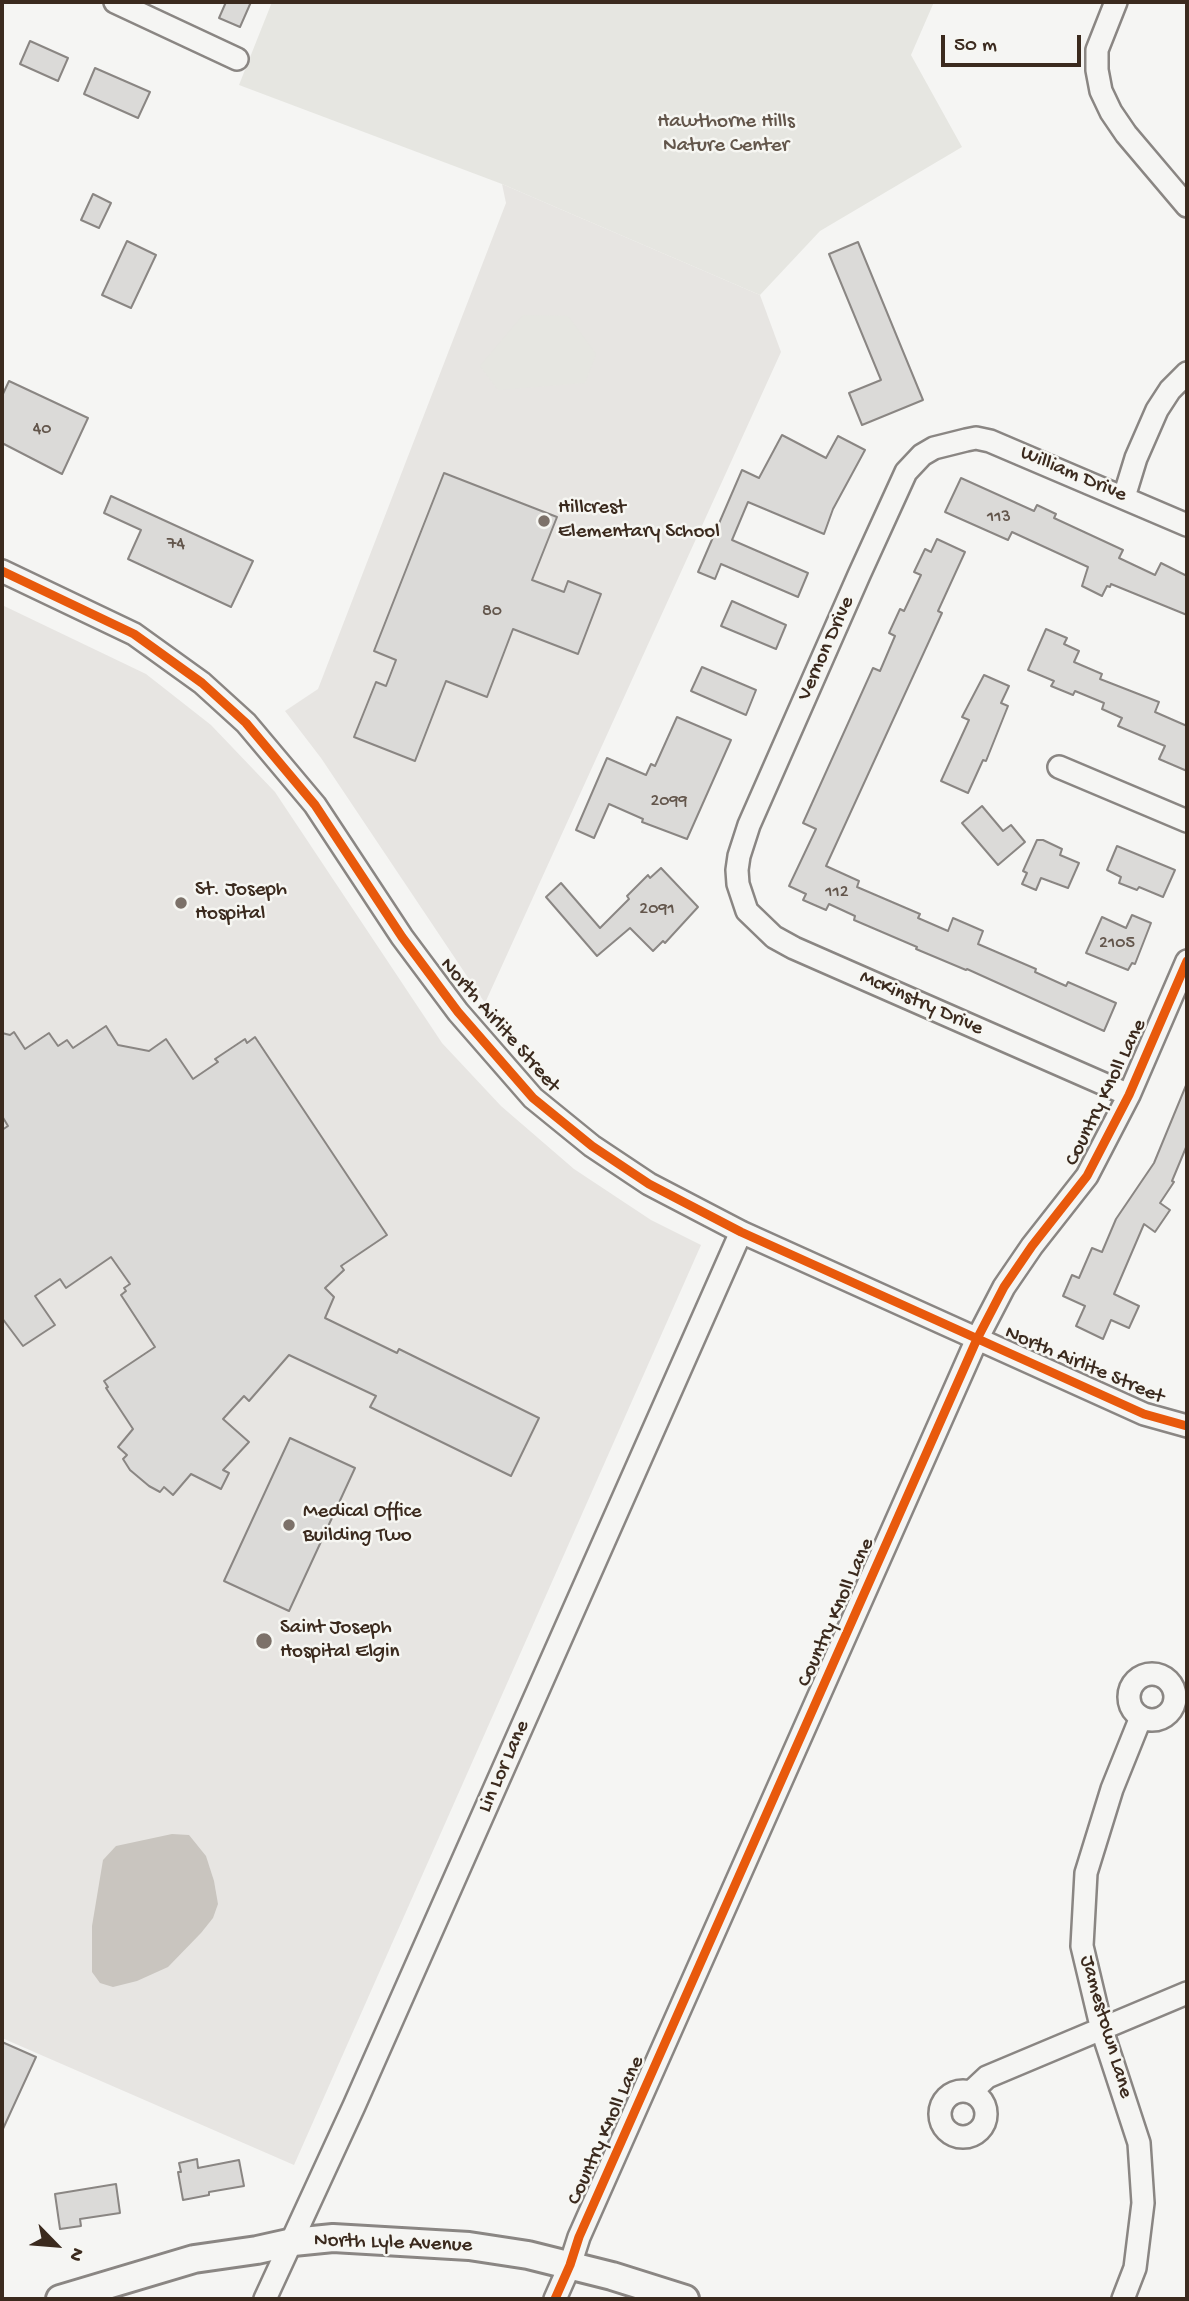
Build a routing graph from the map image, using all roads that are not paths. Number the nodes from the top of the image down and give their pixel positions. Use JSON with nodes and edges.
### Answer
{"nodes":[{"id":1,"x":116,"y":2,"type":"edge"},
{"id":2,"x":1116,"y":2,"type":"edge"},
{"id":3,"x":237,"y":59,"type":"dead end"},
{"id":4,"x":1187,"y":206,"type":"edge"},
{"id":5,"x":1187,"y":373,"type":"edge"},
{"id":6,"x":955,"y":442,"type":"joint"},
{"id":7,"x":1124,"y":496,"type":"junction"},
{"id":8,"x":1187,"y":525,"type":"edge"},
{"id":9,"x":2,"y":571,"type":"edge"},
{"id":10,"x":1059,"y":767,"type":"dead end"},
{"id":11,"x":1187,"y":821,"type":"edge"},
{"id":12,"x":738,"y":884,"type":"joint"},
{"id":13,"x":1187,"y":961,"type":"edge"},
{"id":14,"x":1129,"y":1095,"type":"junction"},
{"id":15,"x":741,"y":1232,"type":"junction"},
{"id":16,"x":977,"y":1339,"type":"junction"},
{"id":17,"x":1187,"y":1426,"type":"edge"},
{"id":18,"x":1141,"y":1717,"type":"dead end"},
{"id":19,"x":1187,"y":1993,"type":"edge"},
{"id":20,"x":1102,"y":2030,"type":"junction"},
{"id":21,"x":971,"y":2092,"type":"dead end"},
{"id":22,"x":293,"y":2242,"type":"junction"},
{"id":23,"x":570,"y":2265,"type":"junction"},
{"id":24,"x":60,"y":2299,"type":"edge"},
{"id":25,"x":265,"y":2299,"type":"edge"},
{"id":26,"x":555,"y":2299,"type":"edge"},
{"id":27,"x":685,"y":2299,"type":"edge"},
{"id":28,"x":1123,"y":2299,"type":"edge"}],
"edges":[{"from":1,"to":3,"type":"street"},
{"from":2,"to":4,"type":"street"},
{"from":5,"to":7,"type":"street"},
{"from":6,"to":7,"type":"street","name":"William Drive"},
{"from":6,"to":12,"type":"street","name":"Vernon Drive"},
{"from":7,"to":8,"type":"street","name":"William Drive"},
{"from":9,"to":15,"type":"street","name":"North Airlite Street"},
{"from":10,"to":11,"type":"street"},
{"from":12,"to":14,"type":"street","name":"McKinstry Drive"},
{"from":13,"to":14,"type":"street","name":"Country Knoll Lane"},
{"from":14,"to":16,"type":"street","name":"Country Knoll Lane"},
{"from":15,"to":16,"type":"street","name":"North Airlite Street"},
{"from":15,"to":22,"type":"street","name":"Lin Lor Lane"},
{"from":16,"to":17,"type":"street","name":"North Airlite Street"},
{"from":16,"to":23,"type":"street","name":"Country Knoll Lane"},
{"from":18,"to":20,"type":"street","name":"Jamestown Lane"},
{"from":19,"to":20,"type":"street"},
{"from":20,"to":21,"type":"street"},
{"from":20,"to":28,"type":"street","name":"Jamestown Lane"},
{"from":22,"to":23,"type":"street","name":"North Lyle Avenue"},
{"from":22,"to":24,"type":"street","name":"North Lyle Avenue"},
{"from":22,"to":25,"type":"street","name":"Lin Lor Lane"},
{"from":23,"to":26,"type":"street","name":"Country Knoll Lane"},
{"from":23,"to":27,"type":"street","name":"North Lyle Avenue"}]}
